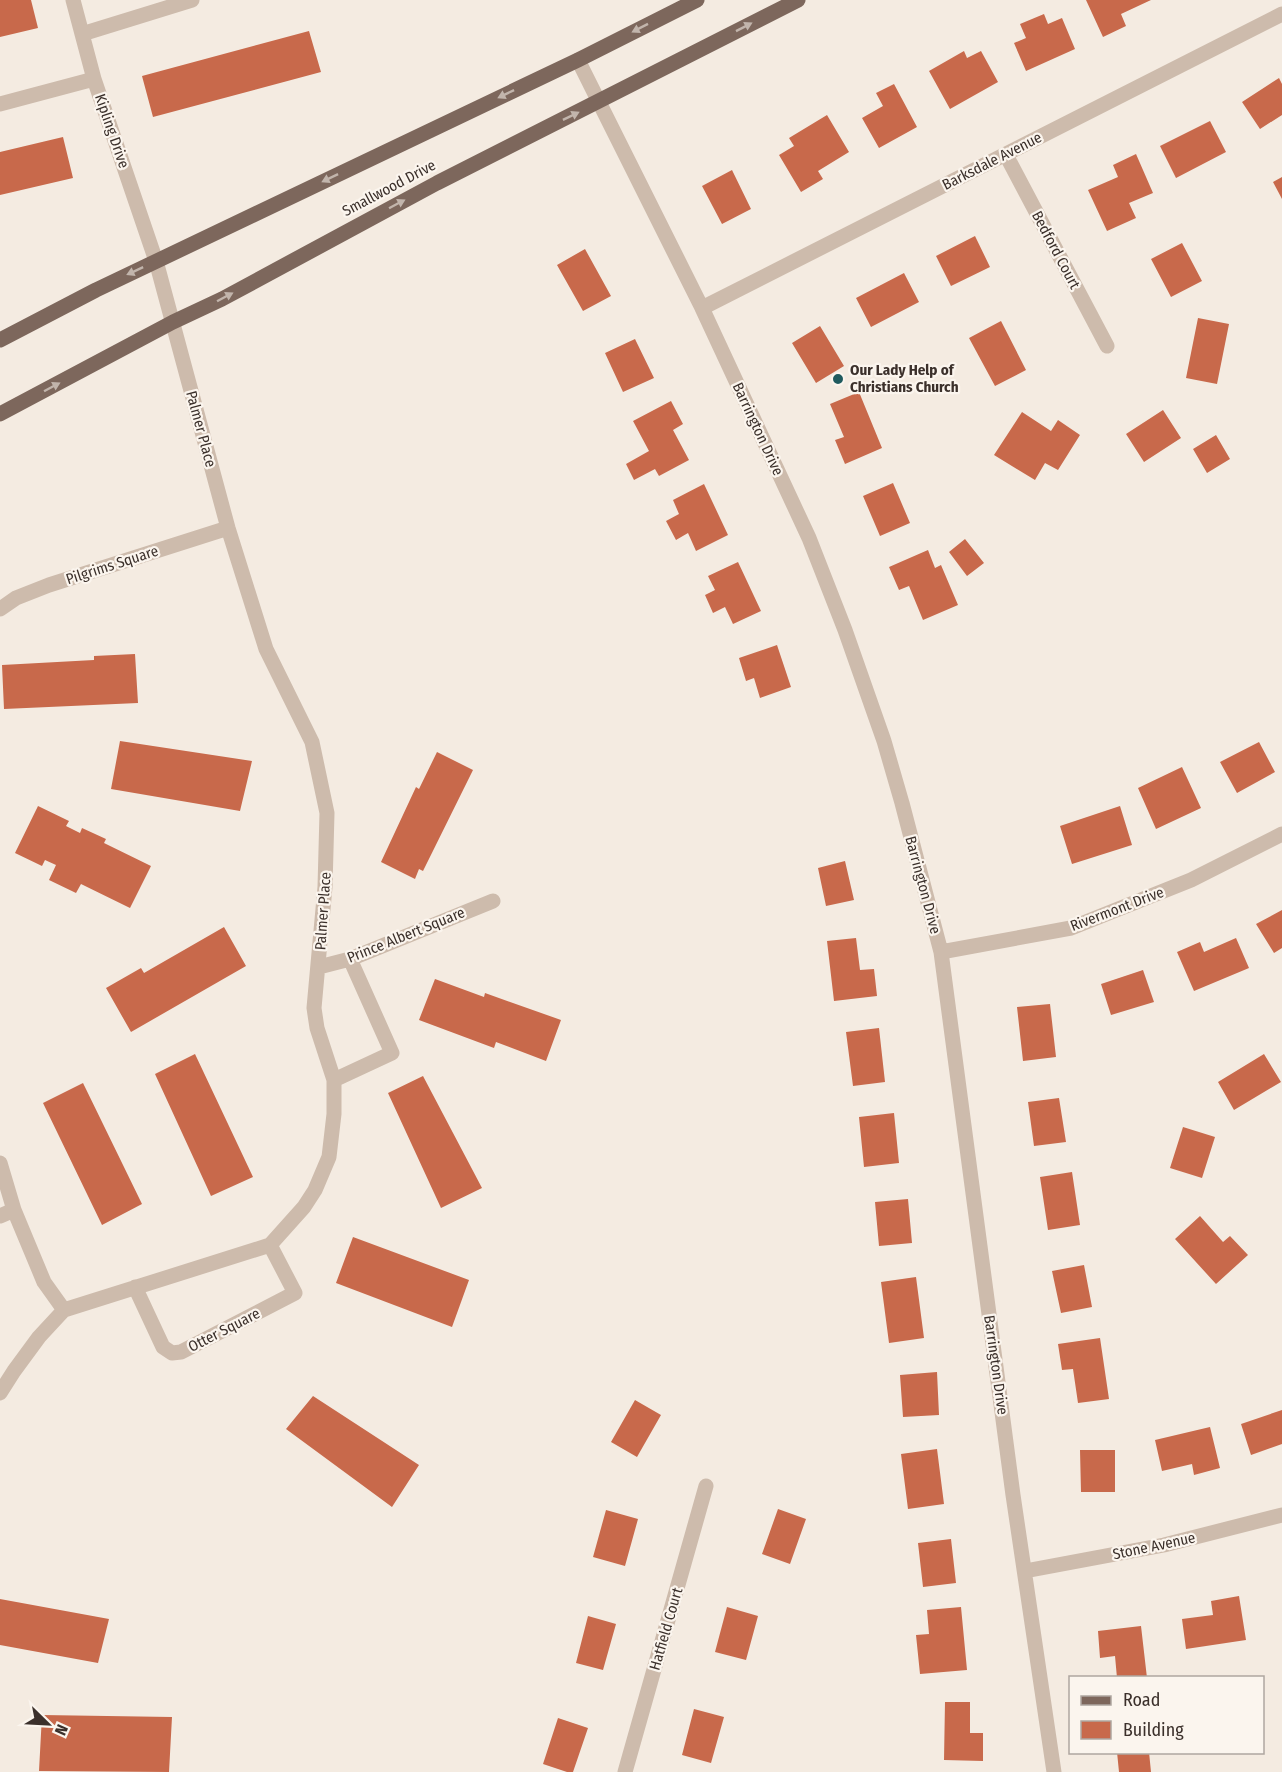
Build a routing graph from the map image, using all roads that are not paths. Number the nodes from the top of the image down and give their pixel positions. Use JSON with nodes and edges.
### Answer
{"nodes":[{"id":1,"x":73,"y":0,"type":"edge"},
{"id":2,"x":192,"y":0,"type":"edge"},
{"id":3,"x":696,"y":0,"type":"edge"},
{"id":4,"x":798,"y":0,"type":"edge"},
{"id":5,"x":1282,"y":14,"type":"edge"},
{"id":6,"x":82,"y":34,"type":"junction"},
{"id":7,"x":578,"y":60,"type":"junction"},
{"id":8,"x":94,"y":78,"type":"junction"},
{"id":9,"x":599,"y":102,"type":"junction"},
{"id":10,"x":0,"y":104,"type":"edge"},
{"id":11,"x":1006,"y":155,"type":"junction"},
{"id":12,"x":156,"y":261,"type":"junction"},
{"id":13,"x":702,"y":308,"type":"junction"},
{"id":14,"x":172,"y":322,"type":"junction"},
{"id":15,"x":0,"y":340,"type":"edge"},
{"id":16,"x":1107,"y":346,"type":"dead end"},
{"id":17,"x":0,"y":414,"type":"edge"},
{"id":18,"x":228,"y":528,"type":"junction"},
{"id":19,"x":0,"y":609,"type":"edge"},
{"id":20,"x":1282,"y":834,"type":"edge"},
{"id":21,"x":493,"y":901,"type":"dead end"},
{"id":22,"x":941,"y":952,"type":"junction"},
{"id":23,"x":350,"y":959,"type":"junction"},
{"id":24,"x":319,"y":967,"type":"junction"},
{"id":25,"x":334,"y":1080,"type":"junction"},
{"id":26,"x":0,"y":1163,"type":"edge"},
{"id":27,"x":7,"y":1213,"type":"edge"},
{"id":28,"x":270,"y":1245,"type":"junction"},
{"id":29,"x":135,"y":1287,"type":"junction"},
{"id":30,"x":64,"y":1310,"type":"junction"},
{"id":31,"x":0,"y":1393,"type":"edge"},
{"id":32,"x":706,"y":1486,"type":"dead end"},
{"id":33,"x":1282,"y":1515,"type":"edge"},
{"id":34,"x":1025,"y":1571,"type":"junction"},
{"id":35,"x":625,"y":1772,"type":"edge"},
{"id":36,"x":1054,"y":1772,"type":"edge"}],
"edges":[{"from":1,"to":6,"type":"street","name":"Kipling Drive"},
{"from":2,"to":6,"type":"street"},
{"from":3,"to":7,"type":"main road","one_way":true},
{"from":9,"to":4,"type":"main road","name":"Smallwood Drive","one_way":true},
{"from":5,"to":11,"type":"street","name":"Barksdale Avenue"},
{"from":6,"to":8,"type":"street","name":"Kipling Drive"},
{"from":7,"to":9,"type":"street","name":"Barrington Drive"},
{"from":7,"to":12,"type":"main road","one_way":true},
{"from":8,"to":10,"type":"street"},
{"from":8,"to":12,"type":"street","name":"Kipling Drive"},
{"from":9,"to":13,"type":"street","name":"Barrington Drive"},
{"from":14,"to":9,"type":"main road","name":"Smallwood Drive","one_way":true},
{"from":11,"to":13,"type":"street","name":"Barksdale Avenue"},
{"from":11,"to":16,"type":"street","name":"Bedford Court"},
{"from":12,"to":14,"type":"street","name":"Palmer Place"},
{"from":12,"to":15,"type":"main road","one_way":true},
{"from":13,"to":22,"type":"street","name":"Barrington Drive"},
{"from":17,"to":14,"type":"main road","name":"Smallwood Drive","one_way":true},
{"from":14,"to":18,"type":"street","name":"Palmer Place"},
{"from":18,"to":19,"type":"street","name":"Pilgrims Square"},
{"from":18,"to":24,"type":"street","name":"Palmer Place"},
{"from":20,"to":22,"type":"street","name":"Rivermont Drive"},
{"from":21,"to":23,"type":"street","name":"Prince Albert Square"},
{"from":22,"to":34,"type":"street","name":"Barrington Drive"},
{"from":23,"to":24,"type":"street","name":"Prince Albert Square"},
{"from":23,"to":25,"type":"street"},
{"from":24,"to":25,"type":"street","name":"Palmer Place"},
{"from":25,"to":28,"type":"street","name":"Palmer Place"},
{"from":26,"to":27,"type":"street"},
{"from":27,"to":30,"type":"street"},
{"from":28,"to":29,"type":"street"},
{"from":28,"to":29,"type":"street","name":"Otter Square"},
{"from":29,"to":30,"type":"street"},
{"from":30,"to":31,"type":"street"},
{"from":32,"to":35,"type":"street","name":"Hatfield Court"},
{"from":33,"to":34,"type":"street","name":"Stone Avenue"},
{"from":34,"to":36,"type":"street","name":"Barrington Drive"}]}
